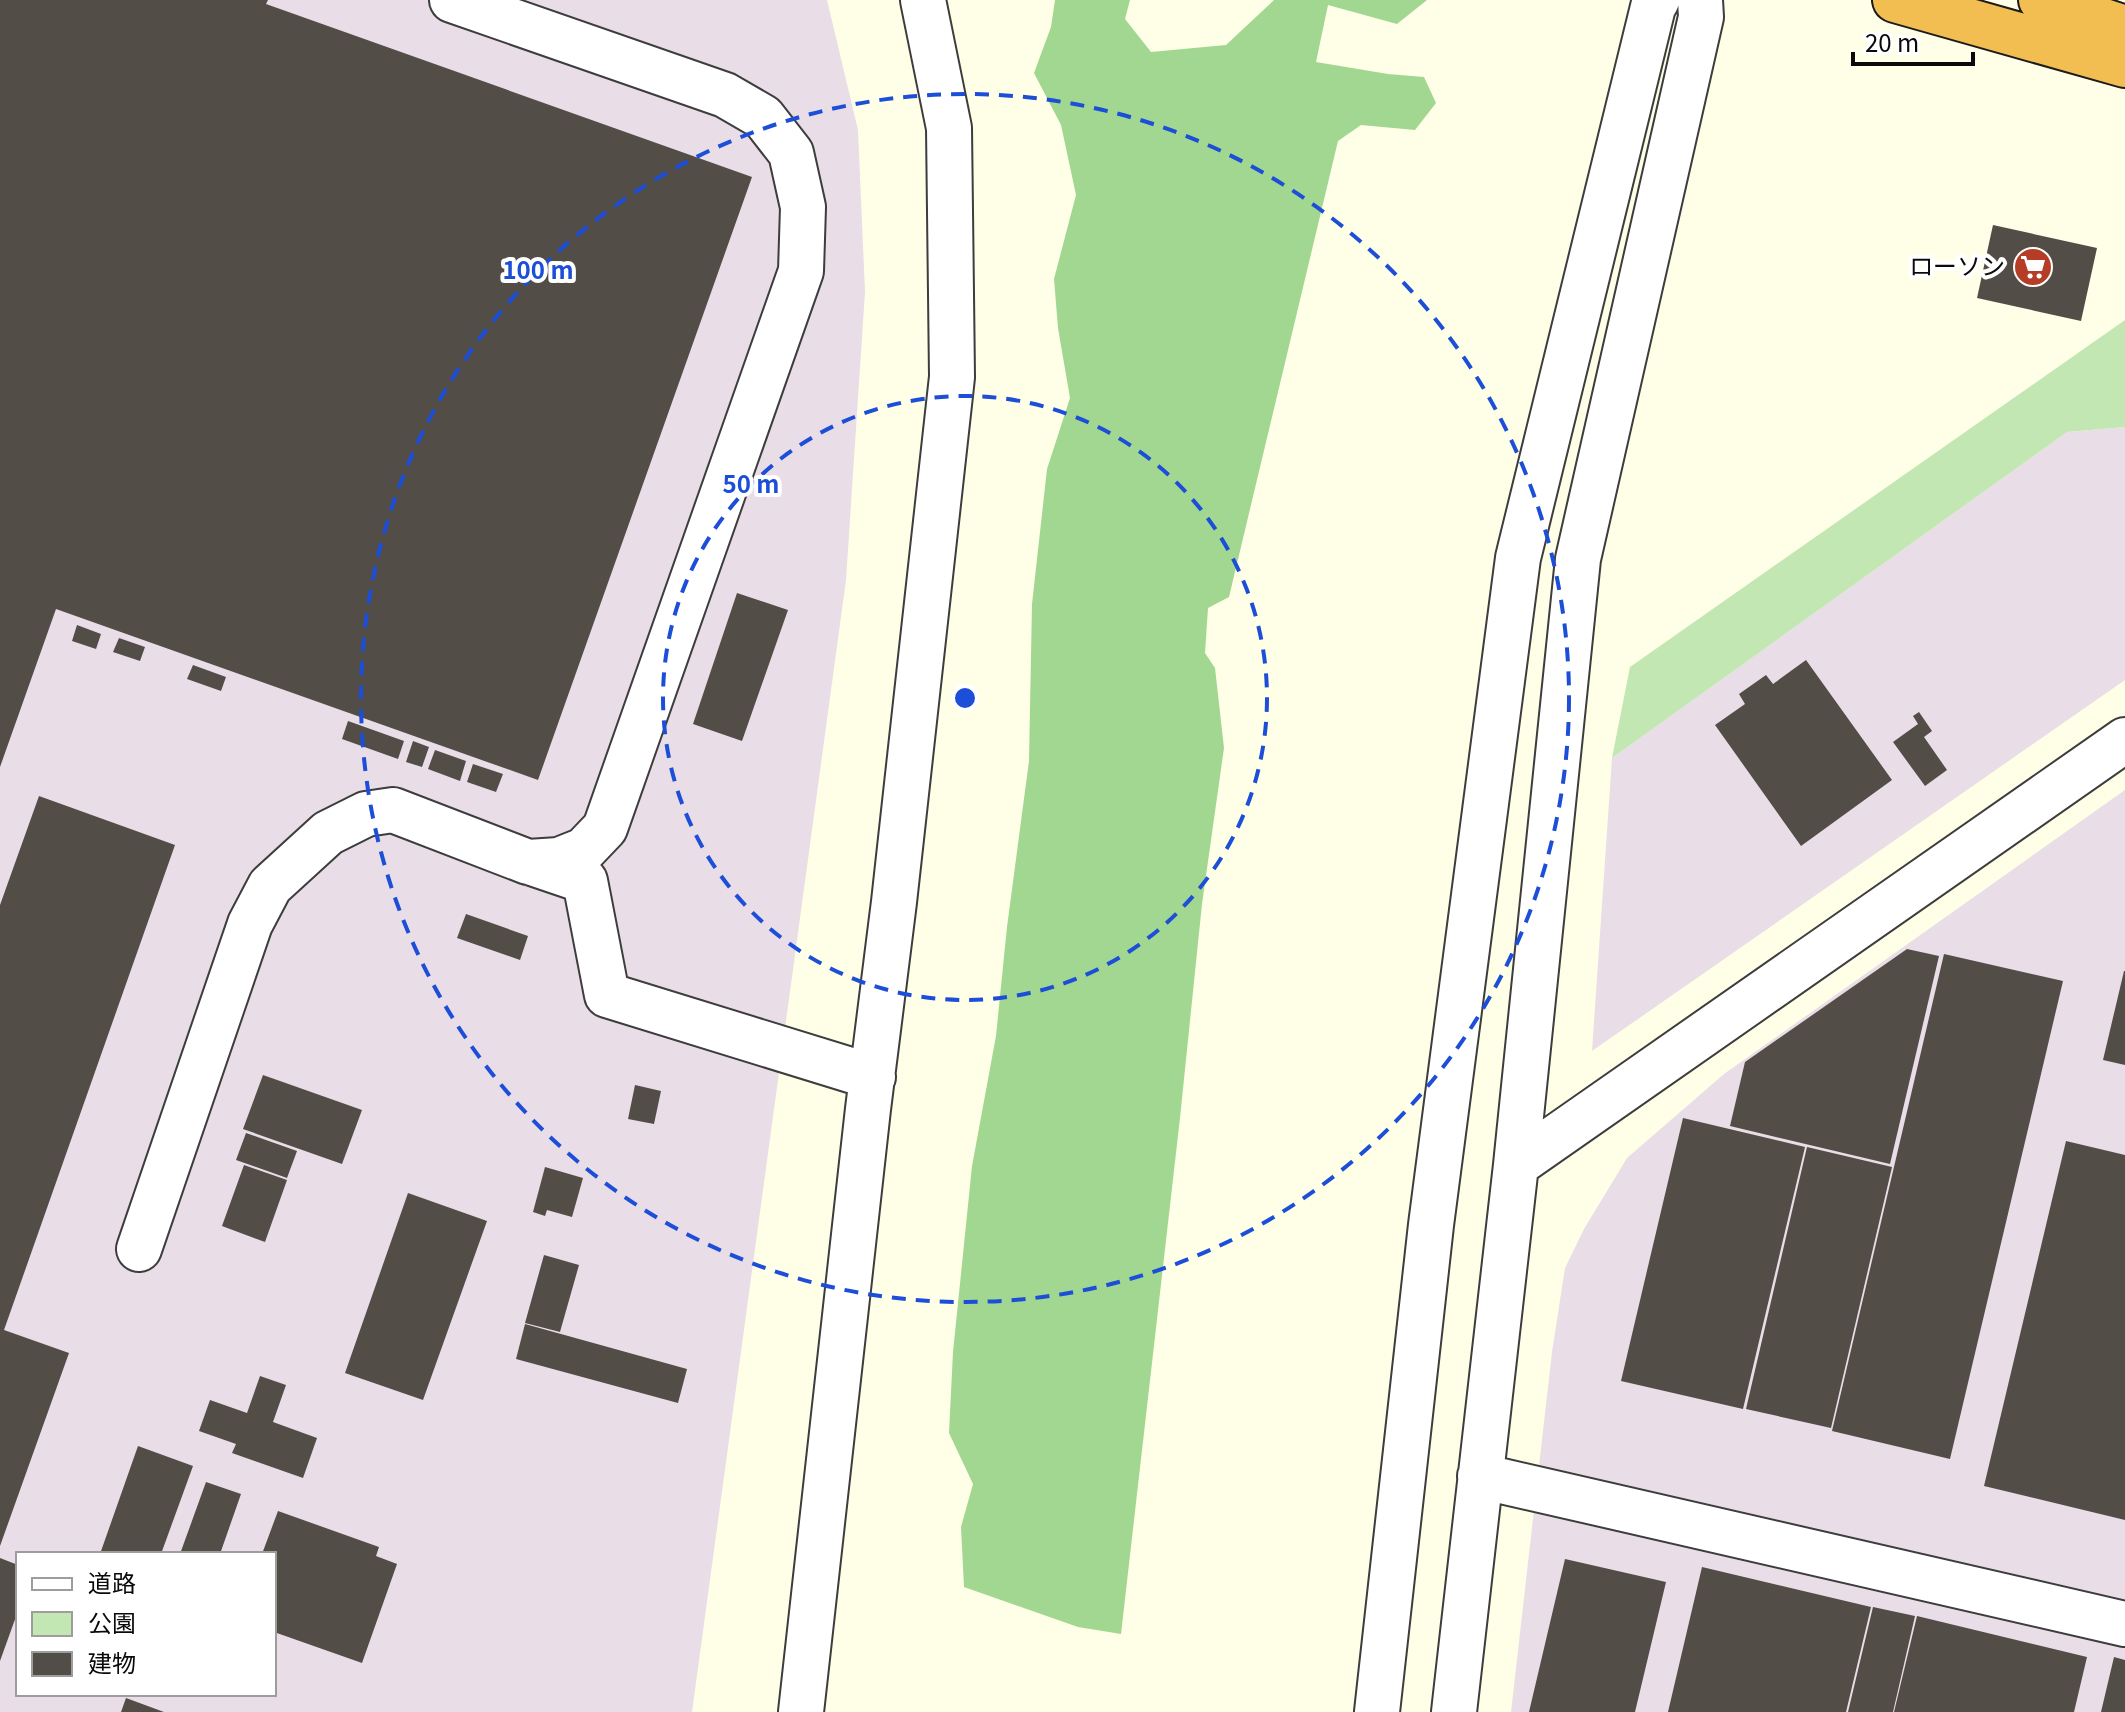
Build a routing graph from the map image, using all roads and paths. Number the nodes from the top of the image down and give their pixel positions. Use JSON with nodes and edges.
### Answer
{"nodes":[{"id":1,"x":452,"y":0,"type":"edge"},
{"id":2,"x":923,"y":0,"type":"edge"},
{"id":3,"x":1657,"y":0,"type":"edge"},
{"id":4,"x":1700,"y":0,"type":"edge"},
{"id":5,"x":1895,"y":0,"type":"edge"},
{"id":6,"x":2041,"y":0,"type":"edge"},
{"id":7,"x":2125,"y":28,"type":"edge"},
{"id":8,"x":2125,"y":65,"type":"edge"},
{"id":9,"x":2125,"y":740,"type":"edge"},
{"id":10,"x":528,"y":862,"type":"junction"},
{"id":11,"x":873,"y":1077,"type":"junction"},
{"id":12,"x":1516,"y":1165,"type":"junction"},
{"id":13,"x":139,"y":1249,"type":"dead end"},
{"id":14,"x":1480,"y":1476,"type":"junction"},
{"id":15,"x":2125,"y":1624,"type":"edge"},
{"id":16,"x":801,"y":1712,"type":"edge"},
{"id":17,"x":1377,"y":1712,"type":"edge"},
{"id":18,"x":1454,"y":1712,"type":"edge"}],
"edges":[{"from":1,"to":10,"type":"street"},
{"from":2,"to":11,"type":"street"},
{"from":3,"to":17,"type":"street"},
{"from":4,"to":12,"type":"street"},
{"from":5,"to":8,"type":"highway"},
{"from":6,"to":7,"type":"highway"},
{"from":9,"to":12,"type":"street"},
{"from":10,"to":11,"type":"street"},
{"from":10,"to":13,"type":"street"},
{"from":11,"to":16,"type":"street"},
{"from":12,"to":14,"type":"street"},
{"from":14,"to":15,"type":"street"},
{"from":14,"to":18,"type":"street"}]}
